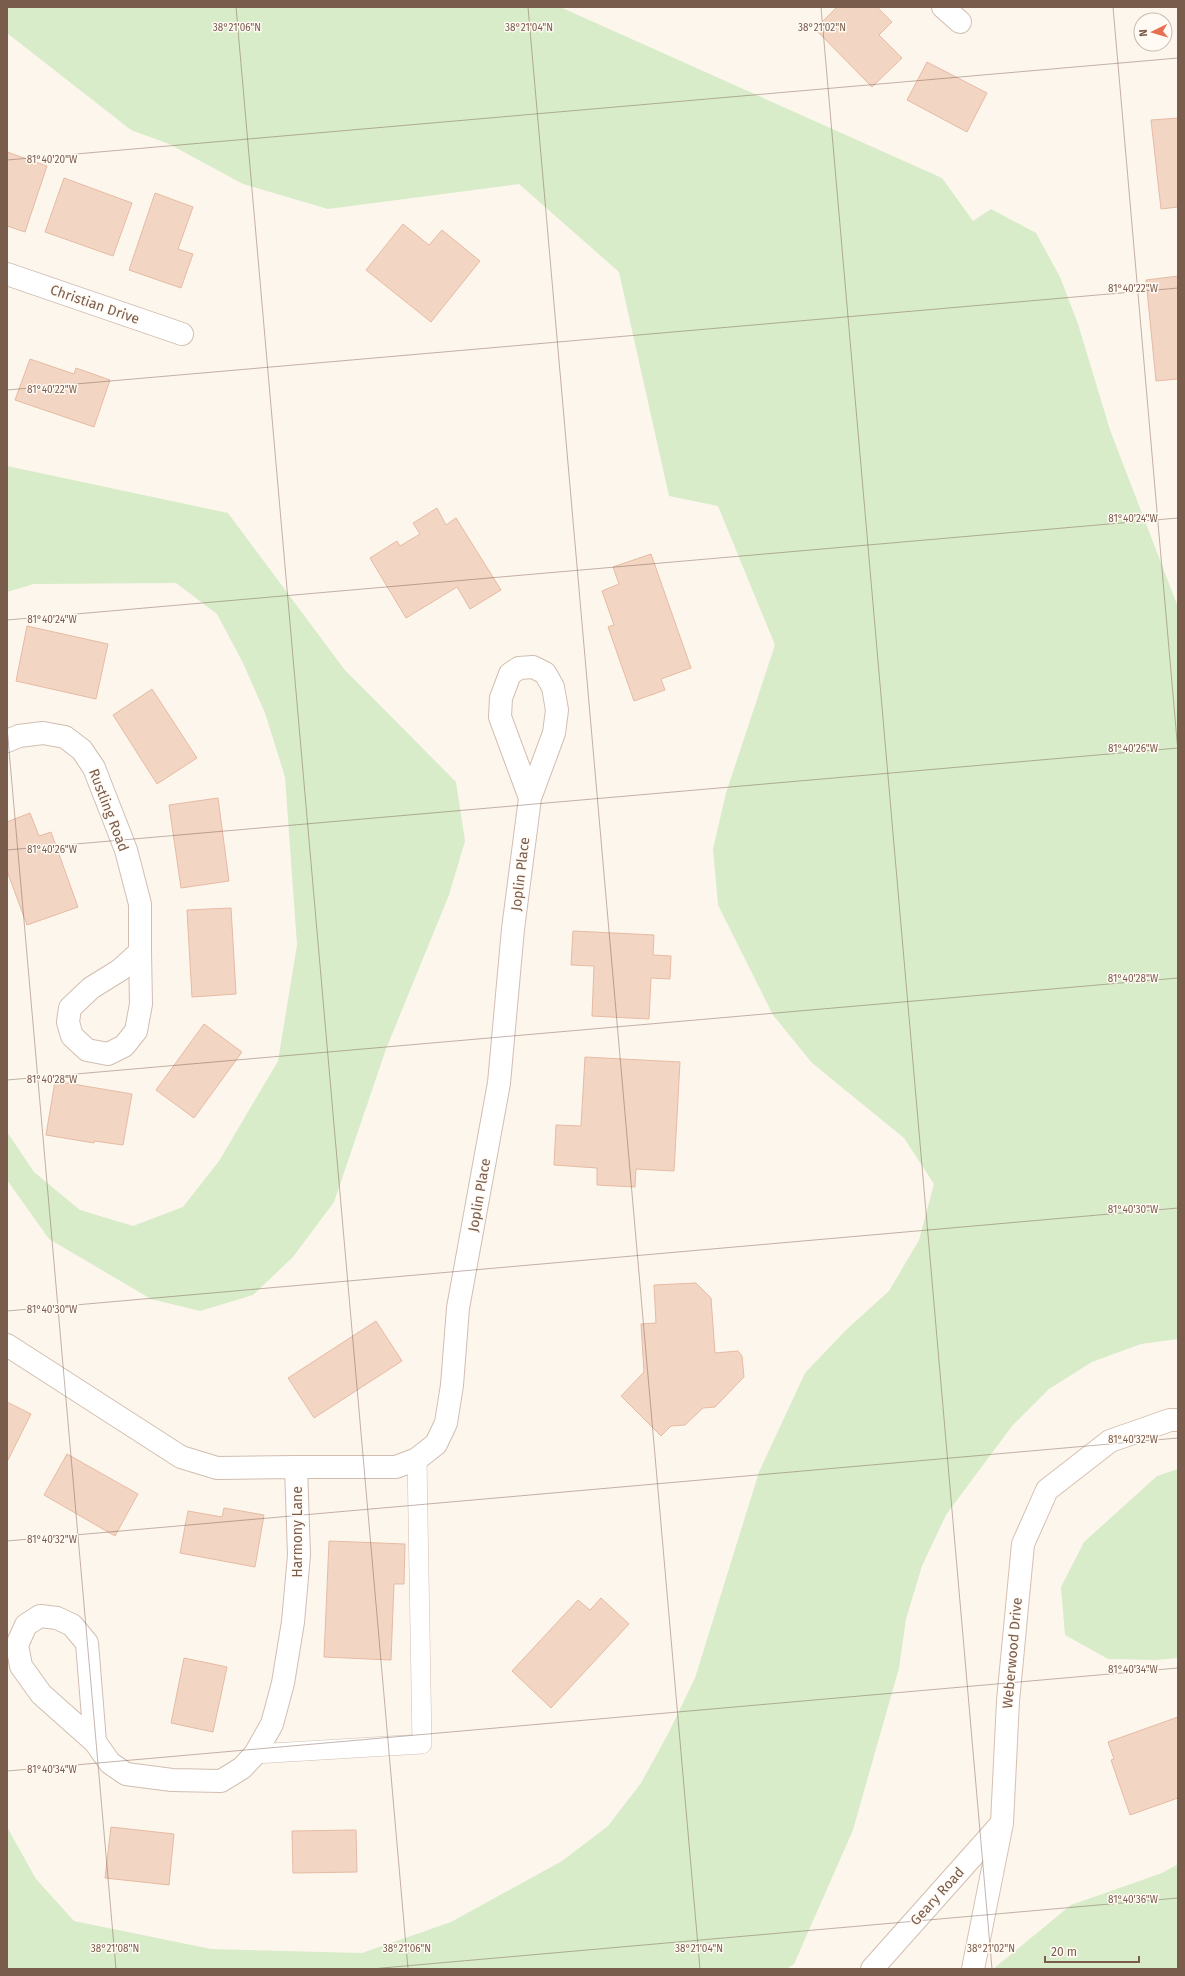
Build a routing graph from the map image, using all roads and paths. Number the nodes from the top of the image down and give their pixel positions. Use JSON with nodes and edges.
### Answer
{"nodes":[{"id":1,"x":943,"y":7,"type":"edge"},
{"id":2,"x":960,"y":22,"type":"dead end"},
{"id":3,"x":7,"y":274,"type":"edge"},
{"id":4,"x":182,"y":334,"type":"dead end"},
{"id":5,"x":7,"y":741,"type":"edge"},
{"id":6,"x":530,"y":798,"type":"junction"},
{"id":7,"x":140,"y":952,"type":"junction"},
{"id":8,"x":7,"y":1345,"type":"edge"},
{"id":9,"x":1178,"y":1420,"type":"edge"},
{"id":10,"x":417,"y":1459,"type":"junction"},
{"id":11,"x":296,"y":1467,"type":"junction"},
{"id":12,"x":95,"y":1742,"type":"junction"},
{"id":13,"x":255,"y":1754,"type":"junction"},
{"id":14,"x":1002,"y":1823,"type":"junction"},
{"id":15,"x":872,"y":1969,"type":"edge"},
{"id":16,"x":973,"y":1969,"type":"edge"}],
"edges":[{"from":1,"to":2,"type":"street"},
{"from":3,"to":4,"type":"street","name":"Christian Drive"},
{"from":5,"to":7,"type":"street","name":"Rustling Road"},
{"from":6,"to":6,"type":"street","name":"Joplin Place"},
{"from":6,"to":10,"type":"street","name":"Joplin Place"},
{"from":7,"to":7,"type":"street","name":"Rustling Road"},
{"from":8,"to":11,"type":"street","name":"Harmony Lane"},
{"from":9,"to":14,"type":"street","name":"Weberwood Drive"},
{"from":10,"to":11,"type":"street","name":"Joplin Place"},
{"from":10,"to":13,"type":"lane"},
{"from":11,"to":13,"type":"street","name":"Harmony Lane"},
{"from":12,"to":12,"type":"street","name":"Harmony Lane"},
{"from":12,"to":13,"type":"street","name":"Harmony Lane"},
{"from":14,"to":15,"type":"street","name":"Geary Road"},
{"from":14,"to":16,"type":"street","name":"Weberwood Drive"}]}
